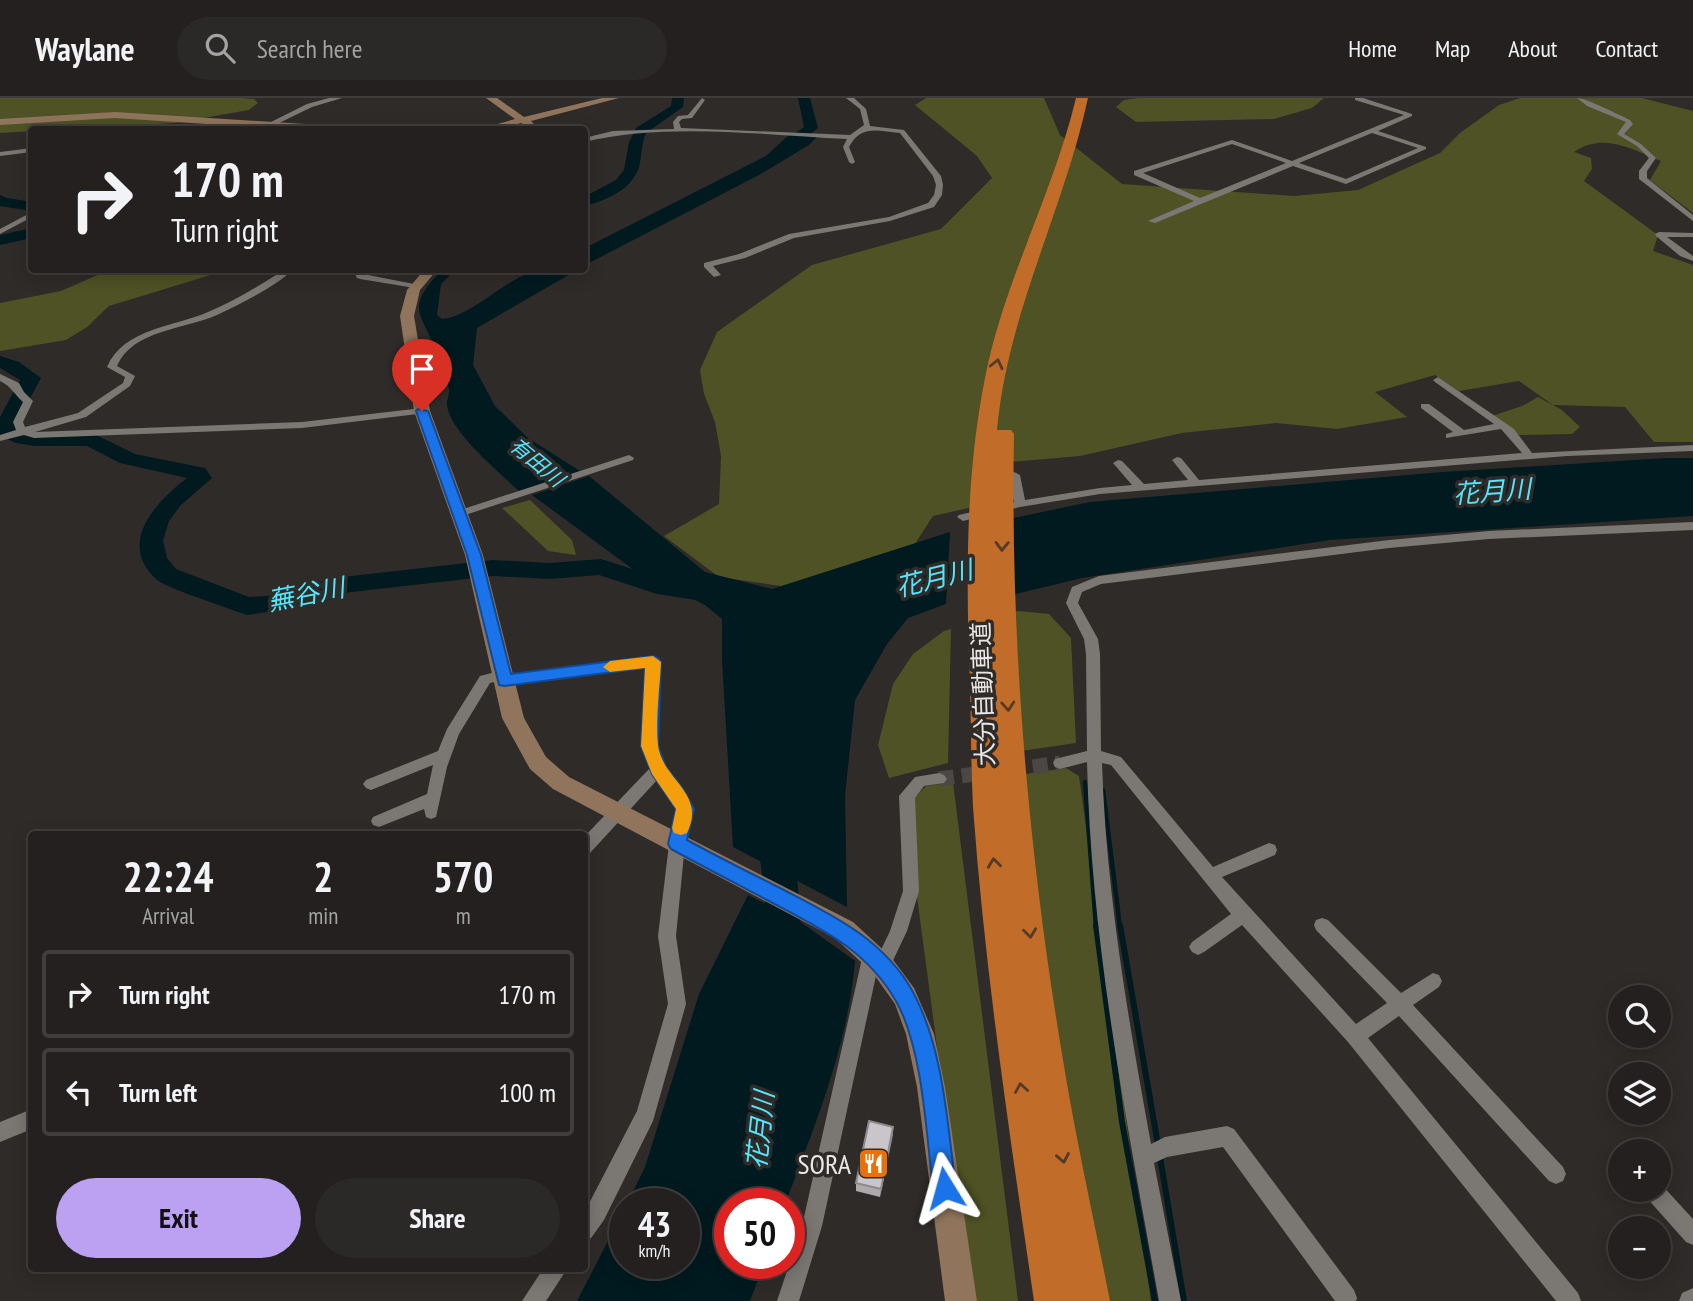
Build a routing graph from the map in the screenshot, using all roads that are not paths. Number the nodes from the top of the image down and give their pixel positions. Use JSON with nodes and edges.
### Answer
{"nodes":[{"id":1,"x":340,"y":98,"type":"edge"},
{"id":2,"x":491,"y":98,"type":"edge"},
{"id":3,"x":614,"y":98,"type":"edge"},
{"id":4,"x":849,"y":98,"type":"edge"},
{"id":5,"x":1082,"y":98,"type":"edge"},
{"id":6,"x":1092,"y":98,"type":"edge"},
{"id":7,"x":1360,"y":98,"type":"edge"},
{"id":8,"x":1580,"y":98,"type":"edge"},
{"id":9,"x":702,"y":100,"type":"dead end"},
{"id":10,"x":523,"y":121,"type":"junction"},
{"id":11,"x":0,"y":122,"type":"edge"},
{"id":12,"x":266,"y":124,"type":"junction"},
{"id":13,"x":256,"y":126,"type":"edge"},
{"id":14,"x":295,"y":126,"type":"edge"},
{"id":15,"x":500,"y":126,"type":"edge"},
{"id":16,"x":531,"y":126,"type":"edge"},
{"id":17,"x":865,"y":128,"type":"junction"},
{"id":18,"x":678,"y":131,"type":"junction"},
{"id":19,"x":1372,"y":131,"type":"junction"},
{"id":20,"x":851,"y":137,"type":"junction"},
{"id":21,"x":588,"y":139,"type":"edge"},
{"id":22,"x":28,"y":150,"type":"edge"},
{"id":23,"x":0,"y":154,"type":"edge"},
{"id":24,"x":852,"y":162,"type":"dead end"},
{"id":25,"x":1292,"y":163,"type":"junction"},
{"id":26,"x":1200,"y":201,"type":"junction"},
{"id":27,"x":28,"y":216,"type":"edge"},
{"id":28,"x":1693,"y":219,"type":"edge"},
{"id":29,"x":1152,"y":221,"type":"dead end"},
{"id":30,"x":0,"y":232,"type":"edge"},
{"id":31,"x":1693,"y":235,"type":"edge"},
{"id":32,"x":1693,"y":259,"type":"edge"},
{"id":33,"x":284,"y":273,"type":"edge"},
{"id":34,"x":358,"y":273,"type":"edge"},
{"id":35,"x":428,"y":273,"type":"edge"},
{"id":36,"x":718,"y":275,"type":"dead end"},
{"id":37,"x":415,"y":285,"type":"junction"},
{"id":38,"x":1012,"y":374,"type":"dead end"},
{"id":39,"x":0,"y":377,"type":"edge"},
{"id":40,"x":1438,"y":380,"type":"dead end"},
{"id":41,"x":1425,"y":406,"type":"dead end"},
{"id":42,"x":422,"y":411,"type":"junction"},
{"id":43,"x":1502,"y":426,"type":"junction"},
{"id":44,"x":22,"y":432,"type":"junction"},
{"id":45,"x":1462,"y":434,"type":"junction"},
{"id":46,"x":1450,"y":436,"type":"dead end"},
{"id":47,"x":3,"y":438,"type":"edge"},
{"id":48,"x":1693,"y":448,"type":"edge"},
{"id":49,"x":1529,"y":456,"type":"junction"},
{"id":50,"x":629,"y":458,"type":"dead end"},
{"id":51,"x":1177,"y":460,"type":"dead end"},
{"id":52,"x":1118,"y":463,"type":"dead end"},
{"id":53,"x":1014,"y":475,"type":"dead end"},
{"id":54,"x":1196,"y":483,"type":"junction"},
{"id":55,"x":1141,"y":488,"type":"junction"},
{"id":56,"x":1020,"y":504,"type":"junction"},
{"id":57,"x":458,"y":514,"type":"junction"},
{"id":58,"x":963,"y":517,"type":"dead end"},
{"id":59,"x":1693,"y":526,"type":"edge"},
{"id":60,"x":992,"y":639,"type":"junction"},
{"id":61,"x":504,"y":678,"type":"junction"},
{"id":62,"x":444,"y":755,"type":"junction"},
{"id":63,"x":1093,"y":755,"type":"junction"},
{"id":64,"x":1060,"y":763,"type":"tunnel mouth"},
{"id":65,"x":658,"y":769,"type":"junction"},
{"id":66,"x":939,"y":779,"type":"tunnel mouth"},
{"id":67,"x":370,"y":784,"type":"dead end"},
{"id":68,"x":617,"y":814,"type":"junction"},
{"id":69,"x":379,"y":821,"type":"dead end"},
{"id":70,"x":588,"y":844,"type":"edge"},
{"id":71,"x":684,"y":848,"type":"junction"},
{"id":72,"x":1269,"y":850,"type":"dead end"},
{"id":73,"x":1210,"y":875,"type":"junction"},
{"id":74,"x":1244,"y":915,"type":"junction"},
{"id":75,"x":1322,"y":925,"type":"dead end"},
{"id":76,"x":1198,"y":947,"type":"dead end"},
{"id":77,"x":877,"y":959,"type":"junction"},
{"id":78,"x":1433,"y":981,"type":"dead end"},
{"id":79,"x":1400,"y":1004,"type":"junction"},
{"id":80,"x":1355,"y":1036,"type":"junction"},
{"id":81,"x":28,"y":1121,"type":"edge"},
{"id":82,"x":0,"y":1132,"type":"edge"},
{"id":83,"x":1153,"y":1153,"type":"junction"},
{"id":84,"x":1556,"y":1174,"type":"dead end"},
{"id":85,"x":1664,"y":1202,"type":"edge"},
{"id":86,"x":588,"y":1225,"type":"edge"},
{"id":87,"x":1693,"y":1235,"type":"edge"},
{"id":88,"x":554,"y":1272,"type":"edge"},
{"id":89,"x":1346,"y":1298,"type":"dead end"},
{"id":90,"x":533,"y":1301,"type":"edge"},
{"id":91,"x":788,"y":1301,"type":"edge"},
{"id":92,"x":961,"y":1301,"type":"edge"},
{"id":93,"x":1054,"y":1301,"type":"edge"},
{"id":94,"x":1090,"y":1301,"type":"edge"},
{"id":95,"x":1170,"y":1301,"type":"edge"},
{"id":96,"x":1570,"y":1301,"type":"edge"}],
"edges":[{"from":1,"to":12,"type":"street"},
{"from":2,"to":10,"type":"main road"},
{"from":3,"to":10,"type":"main road"},
{"from":4,"to":17,"type":"street"},
{"from":60,"to":5,"type":"highway","name":"大分自動車道","one_way":true},
{"from":6,"to":38,"type":"highway"},
{"from":7,"to":19,"type":"street"},
{"from":8,"to":28,"type":"street"},
{"from":9,"to":18,"type":"street"},
{"from":10,"to":15,"type":"main road"},
{"from":10,"to":16,"type":"main road"},
{"from":11,"to":12,"type":"main road"},
{"from":12,"to":13,"type":"street"},
{"from":12,"to":14,"type":"main road"},
{"from":17,"to":20,"type":"street"},
{"from":17,"to":36,"type":"street"},
{"from":18,"to":20,"type":"street"},
{"from":18,"to":21,"type":"street"},
{"from":19,"to":25,"type":"street"},
{"from":19,"to":25,"type":"street"},
{"from":20,"to":24,"type":"street"},
{"from":22,"to":23,"type":"street"},
{"from":25,"to":26,"type":"street"},
{"from":25,"to":26,"type":"street"},
{"from":26,"to":29,"type":"street"},
{"from":27,"to":30,"type":"street"},
{"from":31,"to":32,"type":"street"},
{"from":33,"to":44,"type":"street"},
{"from":34,"to":37,"type":"street"},
{"from":35,"to":37,"type":"main road"},
{"from":37,"to":42,"type":"main road"},
{"from":39,"to":44,"type":"street"},
{"from":40,"to":43,"type":"street"},
{"from":41,"to":45,"type":"street"},
{"from":42,"to":44,"type":"street"},
{"from":42,"to":57,"type":"main road"},
{"from":43,"to":45,"type":"street"},
{"from":43,"to":49,"type":"street"},
{"from":44,"to":47,"type":"street"},
{"from":45,"to":46,"type":"street"},
{"from":48,"to":49,"type":"street"},
{"from":49,"to":54,"type":"street"},
{"from":50,"to":57,"type":"street"},
{"from":51,"to":54,"type":"street"},
{"from":52,"to":55,"type":"street"},
{"from":53,"to":56,"type":"street"},
{"from":54,"to":55,"type":"street"},
{"from":55,"to":56,"type":"street"},
{"from":56,"to":58,"type":"street"},
{"from":57,"to":61,"type":"main road"},
{"from":59,"to":63,"type":"street"},
{"from":93,"to":60,"type":"highway","name":"大分自動車道","one_way":true},
{"from":60,"to":94,"type":"highway","name":"大分自動車道","one_way":true},
{"from":61,"to":62,"type":"street"},
{"from":61,"to":65,"type":"street"},
{"from":61,"to":68,"type":"main road"},
{"from":62,"to":67,"type":"street"},
{"from":62,"to":69,"type":"street"},
{"from":63,"to":64,"type":"street"},
{"from":63,"to":73,"type":"street"},
{"from":63,"to":83,"type":"street"},
{"from":65,"to":68,"type":"street"},
{"from":65,"to":71,"type":"street"},
{"from":66,"to":77,"type":"street"},
{"from":68,"to":70,"type":"street"},
{"from":68,"to":71,"type":"main road"},
{"from":71,"to":77,"type":"main road"},
{"from":71,"to":86,"type":"street"},
{"from":72,"to":73,"type":"street"},
{"from":73,"to":74,"type":"street"},
{"from":74,"to":76,"type":"street"},
{"from":74,"to":80,"type":"street"},
{"from":75,"to":79,"type":"street"},
{"from":77,"to":91,"type":"street"},
{"from":77,"to":92,"type":"main road"},
{"from":78,"to":79,"type":"street"},
{"from":79,"to":80,"type":"street"},
{"from":79,"to":84,"type":"street"},
{"from":80,"to":96,"type":"street"},
{"from":81,"to":82,"type":"street"},
{"from":83,"to":89,"type":"street"},
{"from":83,"to":95,"type":"street"},
{"from":85,"to":87,"type":"street"},
{"from":88,"to":90,"type":"street"}]}
